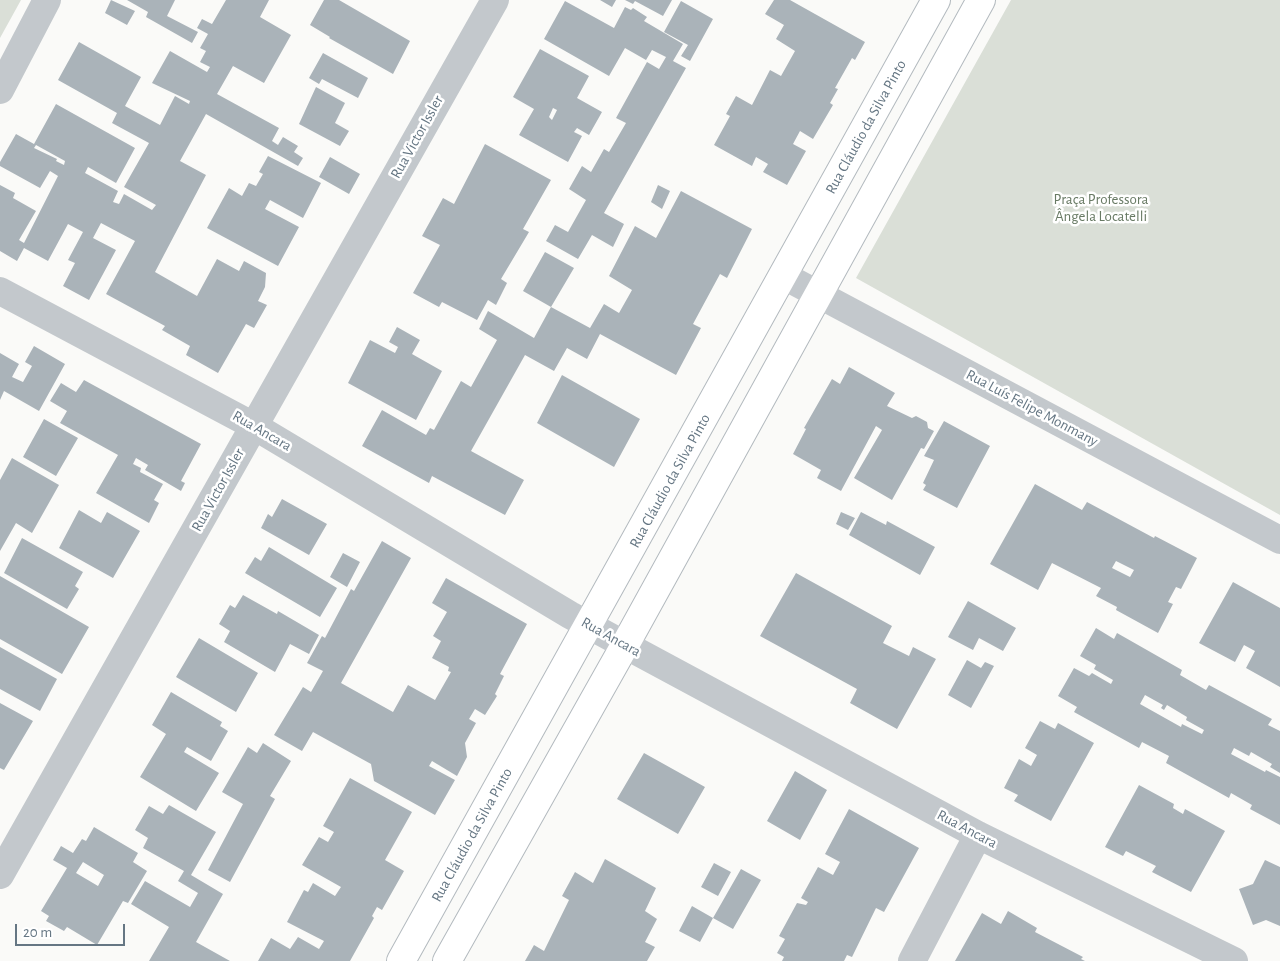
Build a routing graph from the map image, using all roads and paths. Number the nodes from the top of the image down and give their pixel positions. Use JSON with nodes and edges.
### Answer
{"nodes":[{"id":1,"x":48,"y":0,"type":"edge"},
{"id":2,"x":494,"y":0,"type":"edge"},
{"id":3,"x":936,"y":0,"type":"edge"},
{"id":4,"x":981,"y":0,"type":"edge"},
{"id":5,"x":0,"y":90,"type":"edge"},
{"id":6,"x":784,"y":276,"type":"junction"},
{"id":7,"x":0,"y":291,"type":"edge"},
{"id":8,"x":818,"y":295,"type":"junction"},
{"id":9,"x":254,"y":426,"type":"junction"},
{"id":10,"x":1280,"y":540,"type":"edge"},
{"id":11,"x":590,"y":625,"type":"junction"},
{"id":12,"x":625,"y":644,"type":"junction"},
{"id":13,"x":978,"y":835,"type":"junction"},
{"id":14,"x":0,"y":875,"type":"edge"},
{"id":15,"x":401,"y":961,"type":"edge"},
{"id":16,"x":447,"y":961,"type":"edge"},
{"id":17,"x":912,"y":961,"type":"edge"},
{"id":18,"x":1234,"y":961,"type":"edge"}],
"edges":[{"from":1,"to":5,"type":"street"},
{"from":2,"to":9,"type":"street","name":"Rua Victor Issler"},
{"from":3,"to":6,"type":"street","name":"Rua Cláudio da Silva Pinto"},
{"from":4,"to":8,"type":"street"},
{"from":6,"to":8,"type":"street","name":"Rua Luís Felipe Monmany"},
{"from":6,"to":11,"type":"street","name":"Rua Cláudio da Silva Pinto"},
{"from":7,"to":9,"type":"street","name":"Rua Ancara"},
{"from":8,"to":10,"type":"street","name":"Rua Luís Felipe Monmany"},
{"from":8,"to":12,"type":"street"},
{"from":9,"to":11,"type":"street","name":"Rua Ancara"},
{"from":9,"to":14,"type":"street","name":"Rua Victor Issler"},
{"from":11,"to":12,"type":"street","name":"Rua Ancara"},
{"from":11,"to":15,"type":"street","name":"Rua Cláudio da Silva Pinto"},
{"from":12,"to":13,"type":"street","name":"Rua Ancara"},
{"from":12,"to":16,"type":"street"},
{"from":13,"to":17,"type":"street"},
{"from":13,"to":18,"type":"street","name":"Rua Ancara"}]}
